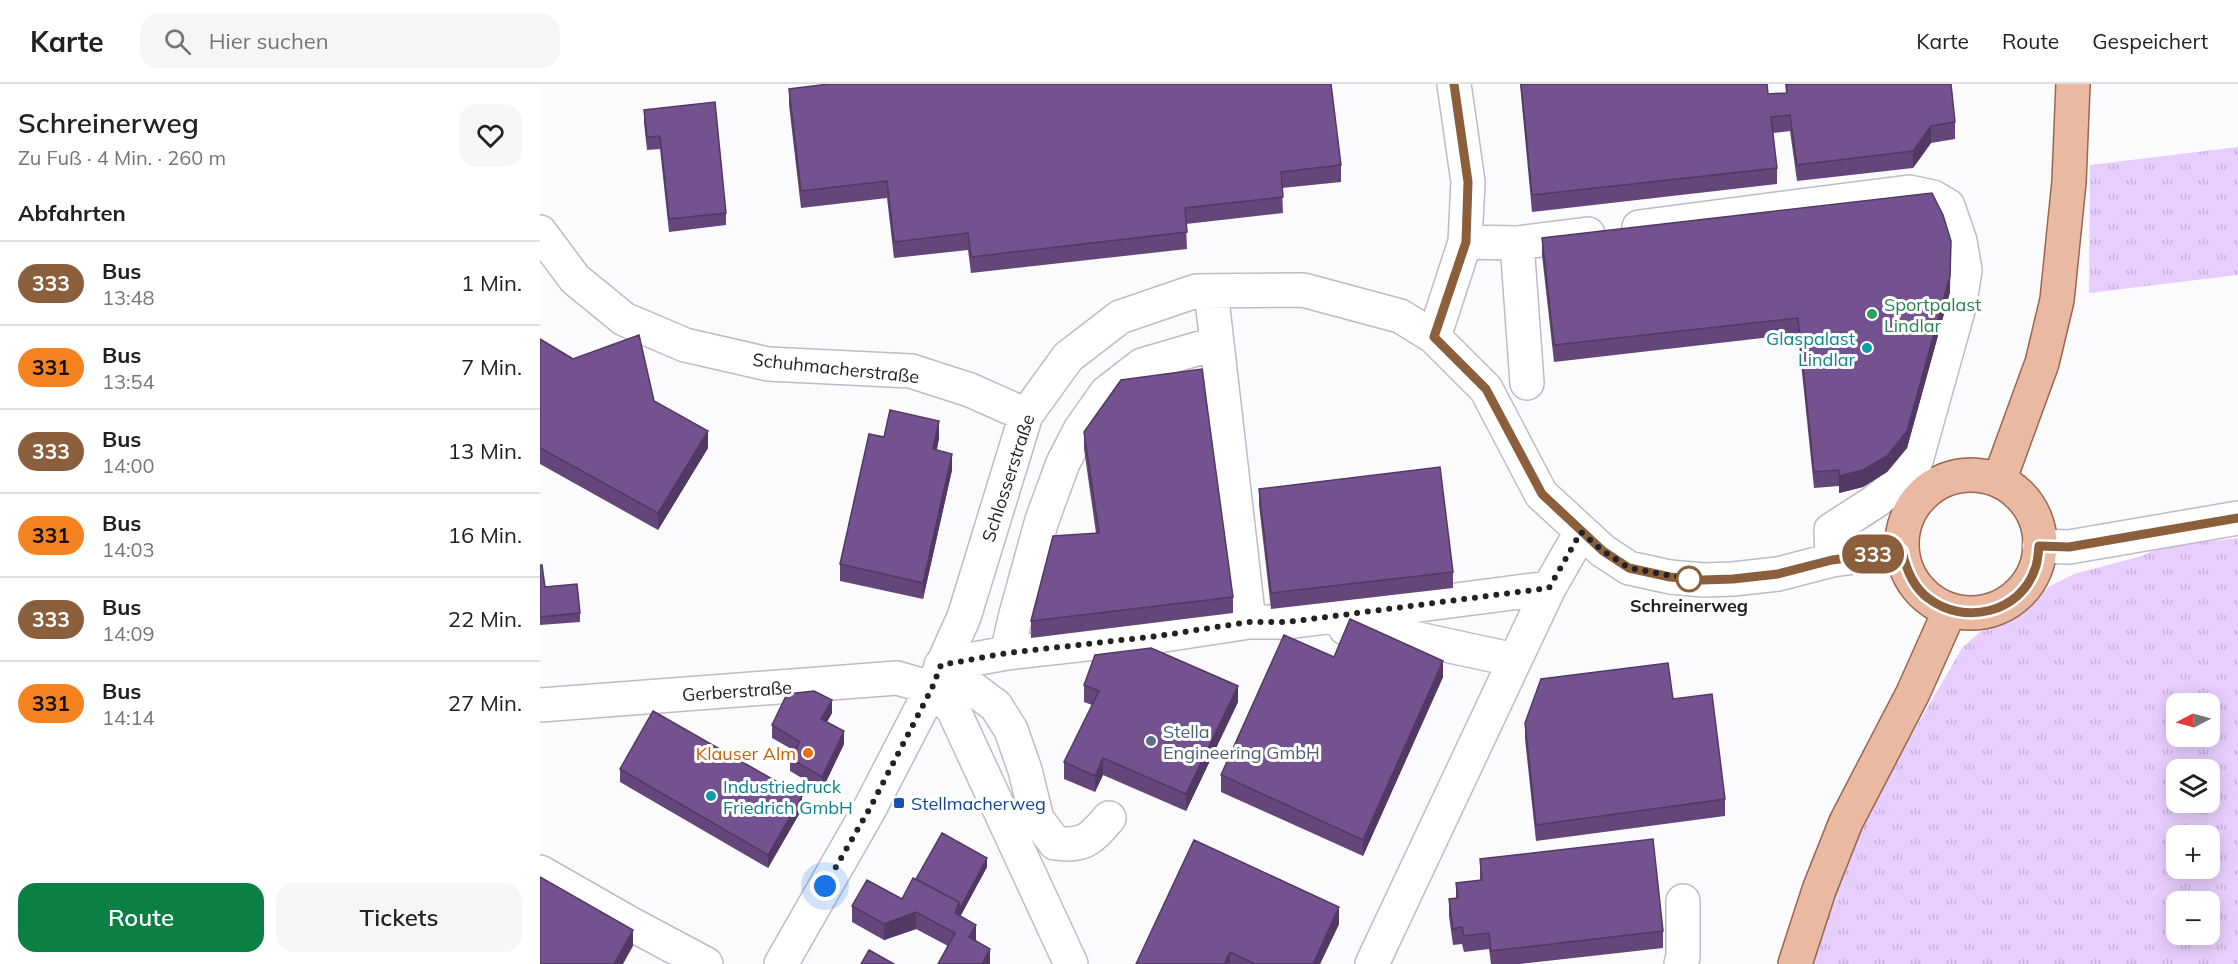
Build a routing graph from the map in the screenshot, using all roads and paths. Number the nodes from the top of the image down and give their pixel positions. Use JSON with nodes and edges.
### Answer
{"nodes":[{"id":1,"x":1454,"y":84,"type":"edge"},
{"id":2,"x":2073,"y":84,"type":"edge"},
{"id":3,"x":540,"y":232,"type":"edge"},
{"id":4,"x":1466,"y":242,"type":"junction"},
{"id":5,"x":1516,"y":243,"type":"junction"},
{"id":6,"x":1211,"y":291,"type":"junction"},
{"id":7,"x":1434,"y":337,"type":"junction"},
{"id":8,"x":1216,"y":343,"type":"junction"},
{"id":9,"x":1527,"y":383,"type":"dead end"},
{"id":10,"x":1026,"y":415,"type":"junction"},
{"id":11,"x":1999,"y":481,"type":"junction"},
{"id":12,"x":2238,"y":518,"type":"edge"},
{"id":13,"x":1581,"y":532,"type":"junction"},
{"id":14,"x":2039,"y":546,"type":"junction"},
{"id":15,"x":1902,"y":551,"type":"junction"},
{"id":16,"x":1832,"y":560,"type":"junction"},
{"id":17,"x":1549,"y":588,"type":"junction"},
{"id":18,"x":1950,"y":610,"type":"junction"},
{"id":19,"x":1249,"y":622,"type":"junction"},
{"id":20,"x":1312,"y":638,"type":"dead end"},
{"id":21,"x":1007,"y":653,"type":"junction"},
{"id":22,"x":1515,"y":660,"type":"junction"},
{"id":23,"x":937,"y":677,"type":"junction"},
{"id":24,"x":540,"y":705,"type":"edge"},
{"id":25,"x":1109,"y":818,"type":"dead end"},
{"id":26,"x":540,"y":872,"type":"edge"},
{"id":27,"x":1683,"y":901,"type":"dead end"},
{"id":28,"x":706,"y":964,"type":"edge"},
{"id":29,"x":781,"y":964,"type":"edge"},
{"id":30,"x":1071,"y":964,"type":"edge"},
{"id":31,"x":1371,"y":964,"type":"edge"},
{"id":32,"x":1681,"y":964,"type":"edge"},
{"id":33,"x":1795,"y":964,"type":"edge"}],
"edges":[{"from":1,"to":4,"type":"street"},
{"from":2,"to":11,"type":"main road"},
{"from":3,"to":10,"type":"street","name":"Schuhmacherstraße"},
{"from":4,"to":5,"type":"street"},
{"from":4,"to":7,"type":"street"},
{"from":5,"to":9,"type":"street"},
{"from":5,"to":16,"type":"street"},
{"from":6,"to":7,"type":"street","name":"Schlosserstraße"},
{"from":6,"to":8,"type":"street"},
{"from":6,"to":10,"type":"street","name":"Schlosserstraße"},
{"from":7,"to":13,"type":"street","name":"Schlosserstraße"},
{"from":8,"to":19,"type":"street"},
{"from":8,"to":21,"type":"street"},
{"from":10,"to":23,"type":"street","name":"Schlosserstraße"},
{"from":11,"to":14,"type":"main road"},
{"from":11,"to":15,"type":"main road"},
{"from":12,"to":14,"type":"street"},
{"from":13,"to":16,"type":"street","name":"Schlosserstraße"},
{"from":13,"to":17,"type":"street"},
{"from":14,"to":18,"type":"main road"},
{"from":15,"to":16,"type":"street","name":"Schlosserstraße"},
{"from":15,"to":18,"type":"main road"},
{"from":17,"to":19,"type":"street"},
{"from":17,"to":22,"type":"street"},
{"from":18,"to":33,"type":"main road"},
{"from":19,"to":21,"type":"street"},
{"from":20,"to":22,"type":"street"},
{"from":21,"to":23,"type":"street"},
{"from":22,"to":31,"type":"street"},
{"from":23,"to":24,"type":"street","name":"Gerberstraße"},
{"from":23,"to":25,"type":"street"},
{"from":23,"to":29,"type":"street","name":"Schlosserstraße"},
{"from":23,"to":30,"type":"street"},
{"from":26,"to":28,"type":"street"},
{"from":27,"to":32,"type":"street"}]}
